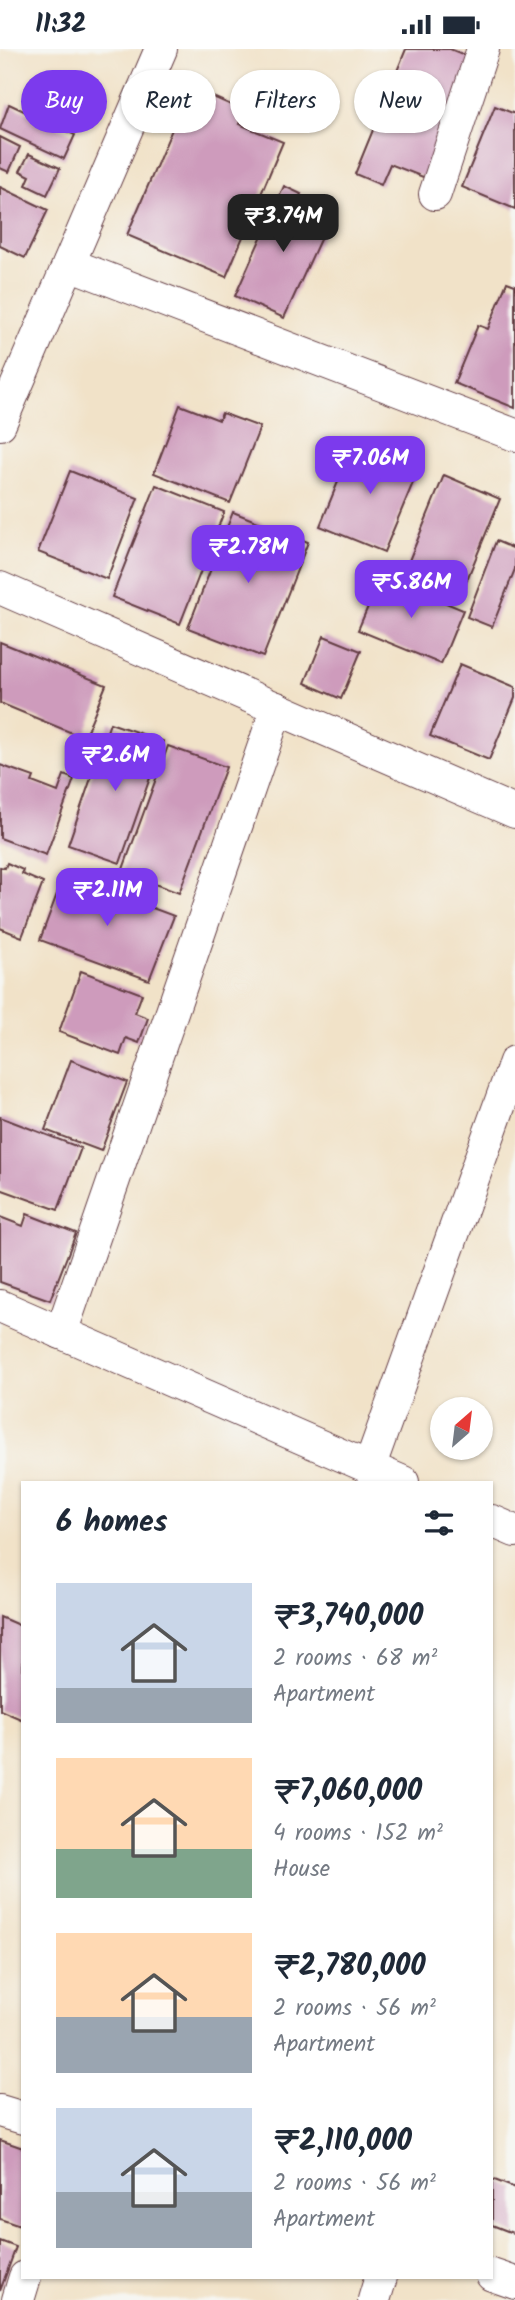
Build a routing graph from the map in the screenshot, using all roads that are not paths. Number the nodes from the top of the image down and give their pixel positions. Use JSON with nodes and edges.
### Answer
{"nodes":[{"id":1,"x":161,"y":49,"type":"edge"},
{"id":2,"x":482,"y":49,"type":"edge"},
{"id":3,"x":435,"y":194,"type":"dead end"},
{"id":4,"x":69,"y":264,"type":"junction"},
{"id":5,"x":0,"y":424,"type":"edge"},
{"id":6,"x":515,"y":435,"type":"edge"},
{"id":7,"x":0,"y":587,"type":"edge"},
{"id":8,"x":277,"y":708,"type":"junction"},
{"id":9,"x":515,"y":812,"type":"edge"},
{"id":10,"x":515,"y":1062,"type":"edge"},
{"id":11,"x":0,"y":1307,"type":"edge"},
{"id":12,"x":61,"y":1333,"type":"junction"},
{"id":13,"x":369,"y":1468,"type":"junction"},
{"id":14,"x":401,"y":1481,"type":"edge"},
{"id":15,"x":493,"y":1521,"type":"edge"},
{"id":16,"x":515,"y":1531,"type":"edge"},
{"id":17,"x":0,"y":2111,"type":"edge"},
{"id":18,"x":21,"y":2117,"type":"edge"},
{"id":19,"x":493,"y":2275,"type":"edge"},
{"id":20,"x":24,"y":2279,"type":"edge"},
{"id":21,"x":380,"y":2279,"type":"edge"},
{"id":22,"x":515,"y":2283,"type":"edge"},
{"id":23,"x":18,"y":2300,"type":"edge"},
{"id":24,"x":373,"y":2300,"type":"edge"}],
"edges":[{"from":1,"to":4,"type":"street"},
{"from":2,"to":3,"type":"street"},
{"from":4,"to":5,"type":"street"},
{"from":4,"to":6,"type":"street"},
{"from":7,"to":8,"type":"street"},
{"from":8,"to":9,"type":"street"},
{"from":8,"to":12,"type":"street"},
{"from":10,"to":13,"type":"street"},
{"from":11,"to":12,"type":"street"},
{"from":12,"to":13,"type":"street"},
{"from":13,"to":14,"type":"street"},
{"from":15,"to":16,"type":"street"},
{"from":17,"to":18,"type":"street"},
{"from":19,"to":22,"type":"street"},
{"from":20,"to":23,"type":"street"},
{"from":21,"to":24,"type":"street"}]}
